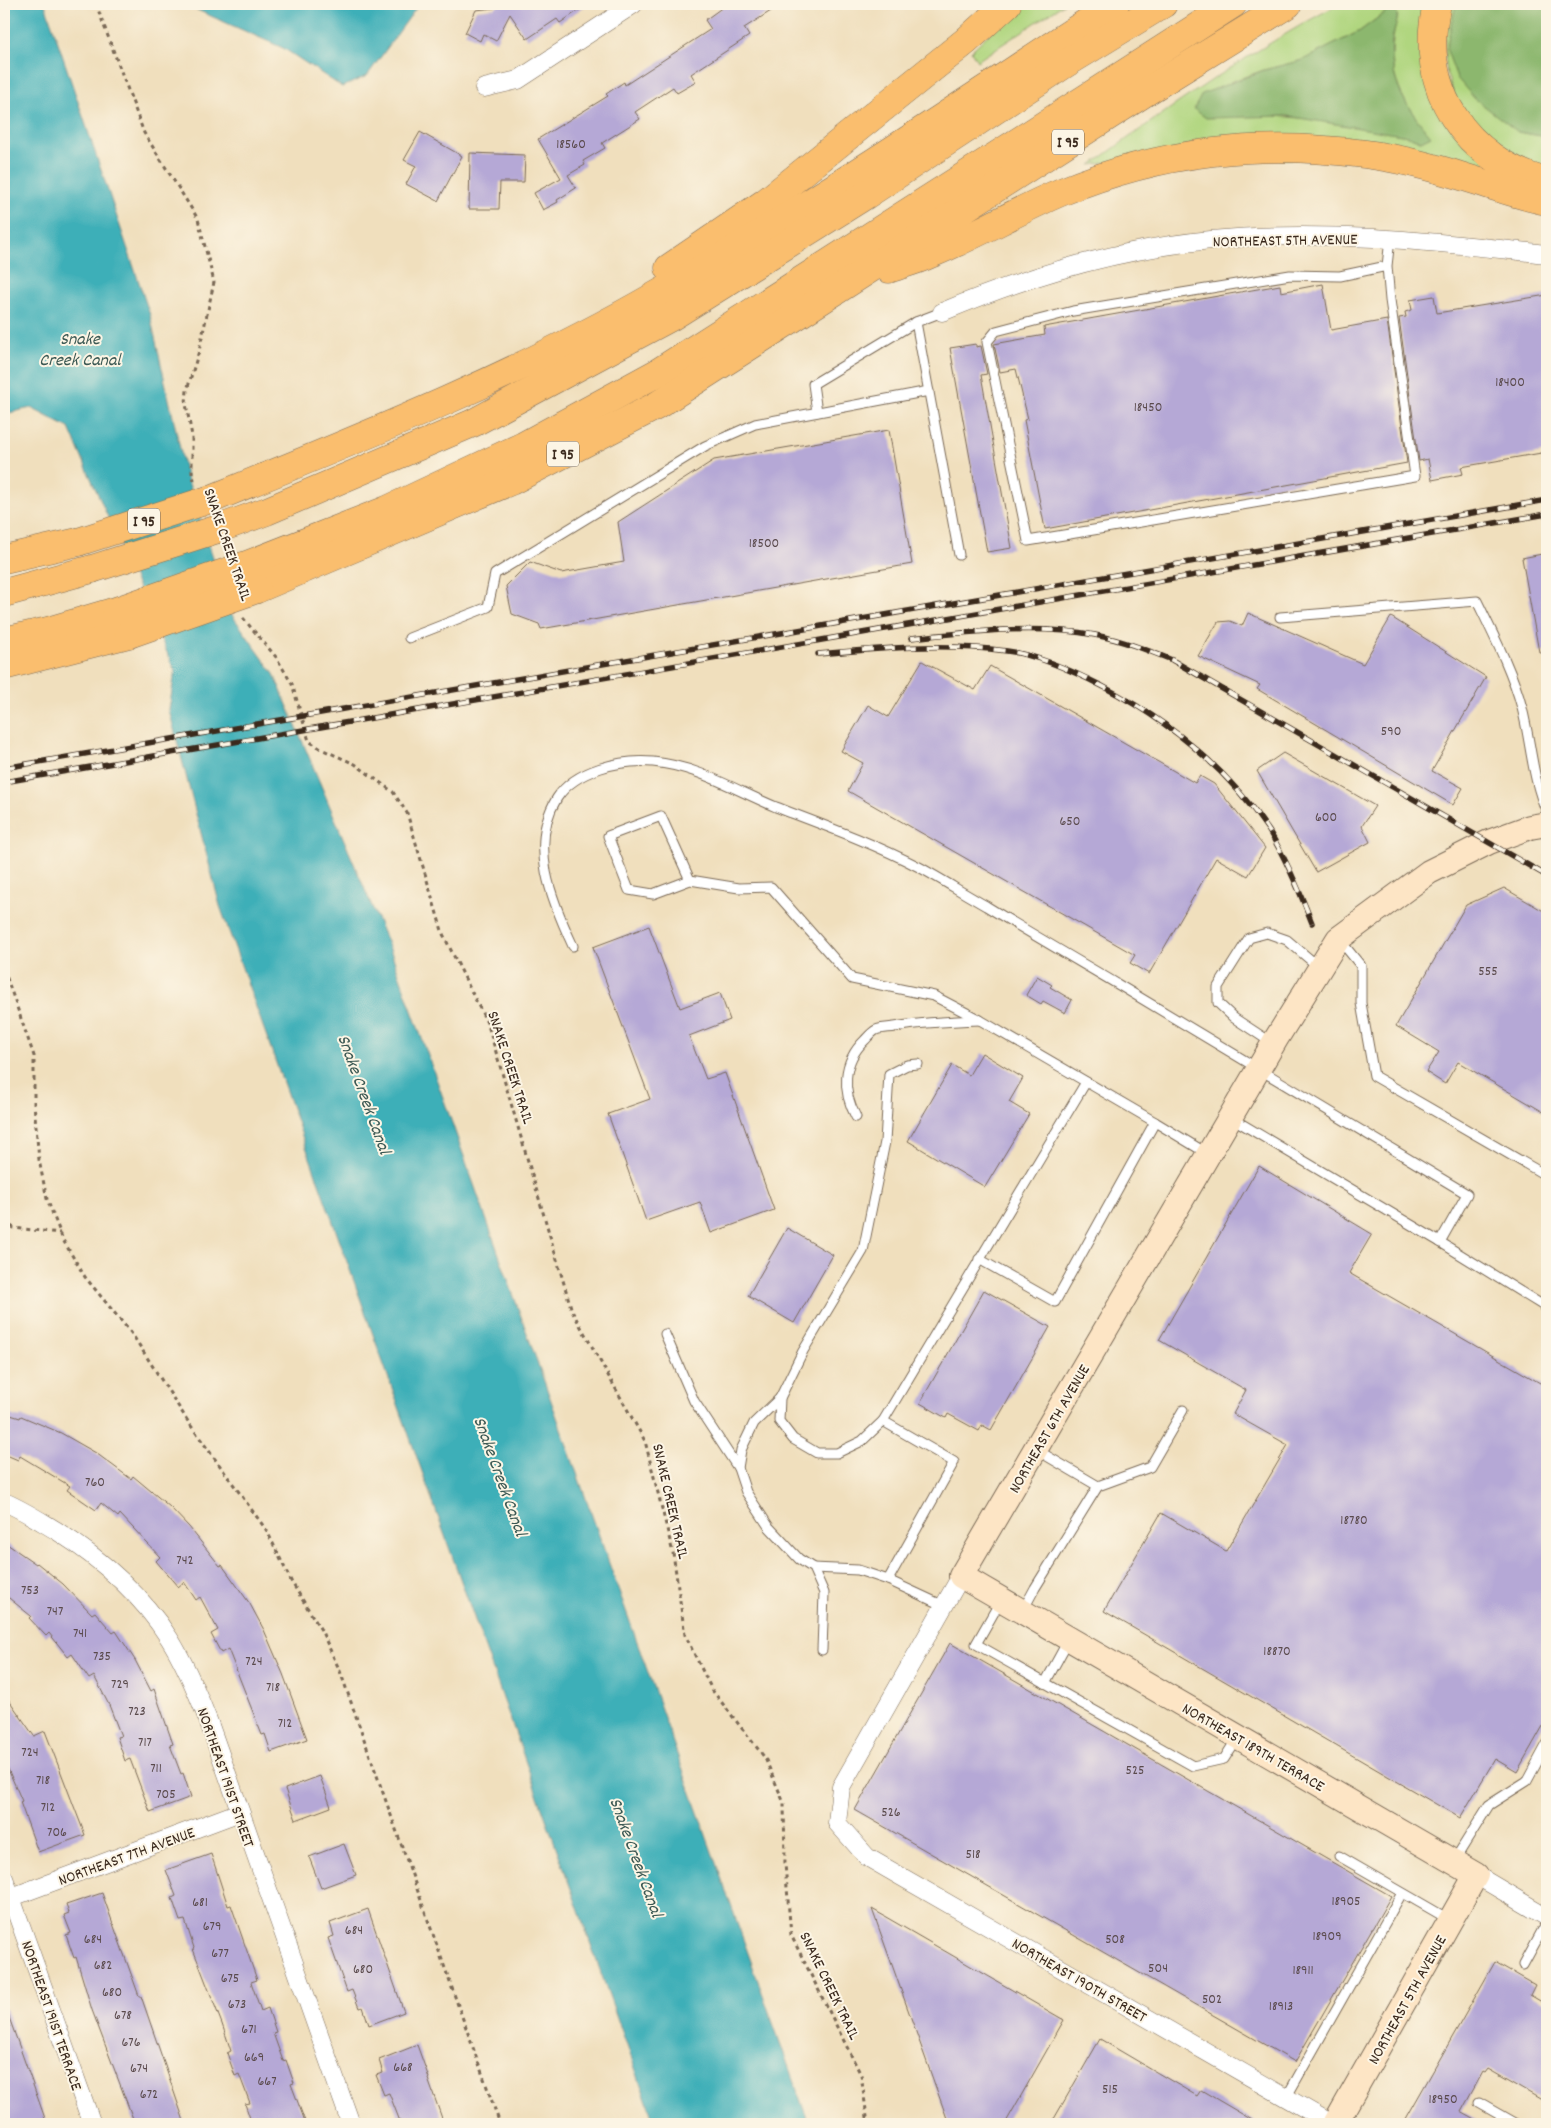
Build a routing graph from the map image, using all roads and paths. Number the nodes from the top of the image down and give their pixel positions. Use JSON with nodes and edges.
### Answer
{"nodes":[{"id":1,"x":96,"y":4,"type":"edge"},
{"id":2,"x":634,"y":4,"type":"edge"},
{"id":3,"x":1007,"y":4,"type":"edge"},
{"id":4,"x":1115,"y":4,"type":"edge"},
{"id":5,"x":1163,"y":4,"type":"edge"},
{"id":6,"x":1233,"y":4,"type":"edge"},
{"id":7,"x":1288,"y":4,"type":"edge"},
{"id":8,"x":1437,"y":4,"type":"edge"},
{"id":9,"x":484,"y":88,"type":"dead end"},
{"id":10,"x":1547,"y":182,"type":"edge"},
{"id":11,"x":1547,"y":201,"type":"edge"},
{"id":12,"x":1390,"y":239,"type":"junction"},
{"id":13,"x":1547,"y":254,"type":"edge"},
{"id":14,"x":1387,"y":266,"type":"junction"},
{"id":15,"x":849,"y":282,"type":"junction"},
{"id":16,"x":942,"y":312,"type":"joint"},
{"id":17,"x":916,"y":322,"type":"junction"},
{"id":18,"x":560,"y":346,"type":"junction"},
{"id":19,"x":928,"y":391,"type":"junction"},
{"id":20,"x":818,"y":412,"type":"junction"},
{"id":21,"x":203,"y":491,"type":"junction"},
{"id":22,"x":959,"y":555,"type":"dead end"},
{"id":23,"x":4,"y":559,"type":"edge"},
{"id":24,"x":251,"y":578,"type":"junction"},
{"id":25,"x":4,"y":593,"type":"edge"},
{"id":26,"x":240,"y":614,"type":"dead end"},
{"id":27,"x":1280,"y":617,"type":"dead end"},
{"id":28,"x":123,"y":622,"type":"junction"},
{"id":29,"x":409,"y":638,"type":"dead end"},
{"id":30,"x":4,"y":641,"type":"edge"},
{"id":31,"x":4,"y":666,"type":"edge"},
{"id":32,"x":1547,"y":812,"type":"edge"},
{"id":33,"x":1547,"y":824,"type":"edge"},
{"id":34,"x":690,"y":880,"type":"junction"},
{"id":35,"x":1338,"y":939,"type":"junction"},
{"id":36,"x":573,"y":946,"type":"dead end"},
{"id":37,"x":1320,"y":968,"type":"junction"},
{"id":38,"x":4,"y":970,"type":"edge"},
{"id":39,"x":980,"y":1020,"type":"junction"},
{"id":40,"x":1274,"y":1041,"type":"junction"},
{"id":41,"x":918,"y":1064,"type":"dead end"},
{"id":42,"x":1259,"y":1067,"type":"junction"},
{"id":43,"x":1086,"y":1082,"type":"junction"},
{"id":44,"x":856,"y":1117,"type":"dead end"},
{"id":45,"x":1230,"y":1117,"type":"junction"},
{"id":46,"x":1155,"y":1122,"type":"junction"},
{"id":47,"x":1208,"y":1154,"type":"junction"},
{"id":48,"x":1547,"y":1176,"type":"edge"},
{"id":49,"x":4,"y":1222,"type":"edge"},
{"id":50,"x":60,"y":1233,"type":"junction"},
{"id":51,"x":1440,"y":1242,"type":"junction"},
{"id":52,"x":979,"y":1259,"type":"junction"},
{"id":53,"x":1547,"y":1308,"type":"edge"},
{"id":54,"x":665,"y":1334,"type":"dead end"},
{"id":55,"x":780,"y":1398,"type":"junction"},
{"id":56,"x":1183,"y":1410,"type":"dead end"},
{"id":57,"x":883,"y":1421,"type":"junction"},
{"id":58,"x":1035,"y":1449,"type":"junction"},
{"id":59,"x":738,"y":1468,"type":"junction"},
{"id":60,"x":1098,"y":1486,"type":"junction"},
{"id":61,"x":4,"y":1502,"type":"edge"},
{"id":62,"x":813,"y":1568,"type":"junction"},
{"id":63,"x":961,"y":1576,"type":"junction"},
{"id":64,"x":888,"y":1580,"type":"junction"},
{"id":65,"x":1001,"y":1600,"type":"junction"},
{"id":66,"x":944,"y":1606,"type":"junction"},
{"id":67,"x":1022,"y":1612,"type":"junction"},
{"id":68,"x":1069,"y":1639,"type":"junction"},
{"id":69,"x":822,"y":1650,"type":"dead end"},
{"id":70,"x":1045,"y":1683,"type":"junction"},
{"id":71,"x":1238,"y":1737,"type":"junction"},
{"id":72,"x":1547,"y":1744,"type":"edge"},
{"id":73,"x":240,"y":1812,"type":"junction"},
{"id":74,"x":837,"y":1824,"type":"joint"},
{"id":75,"x":1339,"y":1856,"type":"dead end"},
{"id":76,"x":1454,"y":1862,"type":"junction"},
{"id":77,"x":1476,"y":1875,"type":"junction"},
{"id":78,"x":4,"y":1878,"type":"edge"},
{"id":79,"x":1402,"y":1893,"type":"junction"},
{"id":80,"x":12,"y":1897,"type":"junction"},
{"id":81,"x":1547,"y":1917,"type":"edge"},
{"id":82,"x":1450,"y":1920,"type":"junction"},
{"id":83,"x":1547,"y":1921,"type":"edge"},
{"id":84,"x":1523,"y":1965,"type":"dead end"},
{"id":85,"x":1286,"y":2098,"type":"junction"},
{"id":86,"x":1478,"y":2103,"type":"dead end"},
{"id":87,"x":92,"y":2124,"type":"edge"},
{"id":88,"x":351,"y":2124,"type":"edge"},
{"id":89,"x":500,"y":2124,"type":"edge"},
{"id":90,"x":868,"y":2124,"type":"edge"},
{"id":91,"x":1334,"y":2124,"type":"edge"},
{"id":92,"x":1516,"y":2124,"type":"edge"}],
"edges":[{"from":1,"to":21,"type":"path","name":"SNAKE CREEK TRAIL"},
{"from":2,"to":9,"type":"street"},
{"from":3,"to":18,"type":"highway"},
{"from":4,"to":18,"type":"highway","number":"I 95"},
{"from":5,"to":25,"type":"highway","bridge":true},
{"from":6,"to":24,"type":"highway"},
{"from":7,"to":15,"type":"highway","number":"I 95"},
{"from":8,"to":10,"type":"highway"},
{"from":11,"to":15,"type":"highway"},
{"from":12,"to":13,"type":"street","name":"NORTHEAST 5TH AVENUE"},
{"from":12,"to":14,"type":"lane"},
{"from":12,"to":16,"type":"street","name":"NORTHEAST 5TH AVENUE"},
{"from":14,"to":14,"type":"lane"},
{"from":15,"to":24,"type":"highway","number":"I 95"},
{"from":16,"to":17,"type":"lane"},
{"from":17,"to":19,"type":"lane"},
{"from":17,"to":20,"type":"lane"},
{"from":18,"to":21,"type":"highway","number":"I 95"},
{"from":19,"to":20,"type":"lane"},
{"from":19,"to":22,"type":"lane"},
{"from":20,"to":29,"type":"lane"},
{"from":21,"to":23,"type":"highway","number":"I 95","bridge":true},
{"from":24,"to":28,"type":"highway","number":"I 95","bridge":true},
{"from":26,"to":90,"type":"path","name":"SNAKE CREEK TRAIL"},
{"from":27,"to":32,"type":"lane"},
{"from":28,"to":30,"type":"highway"},
{"from":28,"to":31,"type":"highway","number":"I 95"},
{"from":33,"to":35,"type":"street"},
{"from":34,"to":34,"type":"lane"},
{"from":34,"to":39,"type":"lane"},
{"from":35,"to":37,"type":"street"},
{"from":35,"to":48,"type":"lane"},
{"from":36,"to":42,"type":"lane"},
{"from":37,"to":40,"type":"street"},
{"from":37,"to":40,"type":"lane"},
{"from":38,"to":50,"type":"path"},
{"from":39,"to":43,"type":"lane"},
{"from":39,"to":44,"type":"lane"},
{"from":40,"to":42,"type":"street","name":"NORTHEAST 6TH AVENUE"},
{"from":41,"to":55,"type":"lane"},
{"from":42,"to":45,"type":"street","name":"NORTHEAST 6TH AVENUE"},
{"from":42,"to":51,"type":"lane"},
{"from":43,"to":46,"type":"lane"},
{"from":43,"to":52,"type":"lane"},
{"from":45,"to":47,"type":"street","name":"NORTHEAST 6TH AVENUE"},
{"from":45,"to":51,"type":"lane"},
{"from":46,"to":47,"type":"lane"},
{"from":46,"to":52,"type":"lane"},
{"from":47,"to":58,"type":"street","name":"NORTHEAST 6TH AVENUE"},
{"from":49,"to":50,"type":"path"},
{"from":50,"to":89,"type":"path"},
{"from":51,"to":53,"type":"lane"},
{"from":52,"to":57,"type":"lane"},
{"from":54,"to":59,"type":"lane"},
{"from":55,"to":57,"type":"lane"},
{"from":55,"to":59,"type":"lane"},
{"from":56,"to":60,"type":"lane"},
{"from":57,"to":64,"type":"lane"},
{"from":58,"to":60,"type":"lane"},
{"from":58,"to":63,"type":"street","name":"NORTHEAST 6TH AVENUE"},
{"from":59,"to":62,"type":"lane"},
{"from":60,"to":67,"type":"lane"},
{"from":61,"to":73,"type":"street","name":"NORTHEAST 191ST STREET"},
{"from":62,"to":64,"type":"lane"},
{"from":62,"to":69,"type":"lane"},
{"from":63,"to":65,"type":"street","name":"NORTHEAST 189TH TERRACE"},
{"from":63,"to":66,"type":"street","name":"NORTHEAST 6TH AVENUE"},
{"from":64,"to":66,"type":"lane"},
{"from":65,"to":67,"type":"street","name":"NORTHEAST 189TH TERRACE"},
{"from":65,"to":70,"type":"lane"},
{"from":66,"to":74,"type":"street","name":"NORTHEAST 6TH AVENUE"},
{"from":67,"to":68,"type":"street","name":"NORTHEAST 189TH TERRACE"},
{"from":68,"to":70,"type":"lane"},
{"from":68,"to":71,"type":"street","name":"NORTHEAST 189TH TERRACE"},
{"from":70,"to":71,"type":"lane"},
{"from":71,"to":76,"type":"street","name":"NORTHEAST 189TH TERRACE"},
{"from":72,"to":76,"type":"lane"},
{"from":73,"to":80,"type":"street","name":"NORTHEAST 7TH AVENUE"},
{"from":73,"to":88,"type":"street","name":"NORTHEAST 191ST STREET"},
{"from":74,"to":85,"type":"street","name":"NORTHEAST 190TH STREET"},
{"from":75,"to":79,"type":"lane"},
{"from":76,"to":77,"type":"street","name":"NORTHEAST 189TH TERRACE"},
{"from":77,"to":81,"type":"street","name":"NORTHEAST 189TH TERRACE"},
{"from":77,"to":82,"type":"street","name":"NORTHEAST 5TH AVENUE"},
{"from":78,"to":80,"type":"street","name":"NORTHEAST 191ST TERRACE"},
{"from":79,"to":82,"type":"lane"},
{"from":79,"to":85,"type":"lane"},
{"from":80,"to":87,"type":"street","name":"NORTHEAST 191ST TERRACE"},
{"from":82,"to":91,"type":"street","name":"NORTHEAST 5TH AVENUE"},
{"from":83,"to":84,"type":"lane"},
{"from":85,"to":91,"type":"street","name":"NORTHEAST 190TH STREET"},
{"from":86,"to":92,"type":"lane"}]}
